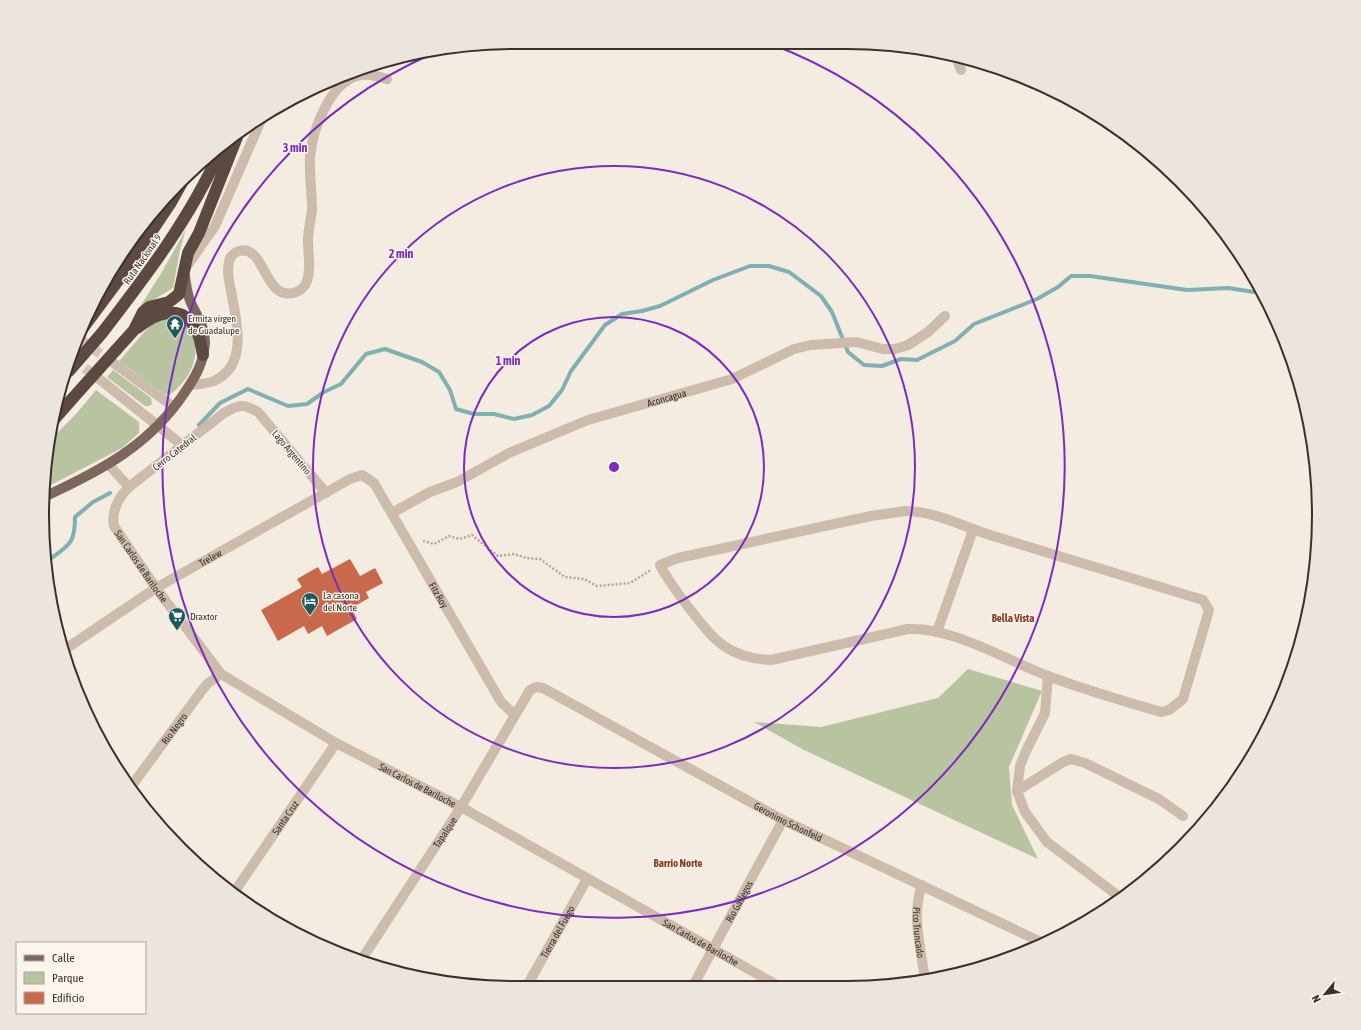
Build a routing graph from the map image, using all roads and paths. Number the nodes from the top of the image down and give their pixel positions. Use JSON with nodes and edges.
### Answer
{"nodes":[{"id":1,"x":959,"y":63,"type":"edge"},
{"id":2,"x":962,"y":70,"type":"dead end"},
{"id":3,"x":360,"y":76,"type":"edge"},
{"id":4,"x":387,"y":79,"type":"dead end"},
{"id":5,"x":348,"y":80,"type":"edge"},
{"id":6,"x":258,"y":126,"type":"edge"},
{"id":7,"x":235,"y":142,"type":"edge"},
{"id":8,"x":217,"y":158,"type":"edge"},
{"id":9,"x":173,"y":199,"type":"edge"},
{"id":10,"x":170,"y":204,"type":"junction"},
{"id":11,"x":146,"y":230,"type":"edge"},
{"id":12,"x":184,"y":270,"type":"junction"},
{"id":13,"x":96,"y":311,"type":"edge"},
{"id":14,"x":945,"y":316,"type":"dead end"},
{"id":15,"x":134,"y":330,"type":"junction"},
{"id":16,"x":203,"y":355,"type":"junction"},
{"id":17,"x":112,"y":362,"type":"tunnel mouth"},
{"id":18,"x":74,"y":365,"type":"edge"},
{"id":19,"x":98,"y":378,"type":"tunnel mouth"},
{"id":20,"x":190,"y":385,"type":"junction"},
{"id":21,"x":174,"y":407,"type":"junction"},
{"id":22,"x":61,"y":410,"type":"edge"},
{"id":23,"x":258,"y":412,"type":"joint"},
{"id":24,"x":160,"y":425,"type":"junction"},
{"id":25,"x":182,"y":445,"type":"junction"},
{"id":26,"x":109,"y":465,"type":"junction"},
{"id":27,"x":362,"y":475,"type":"joint"},
{"id":28,"x":129,"y":487,"type":"junction"},
{"id":29,"x":326,"y":493,"type":"junction"},
{"id":30,"x":50,"y":494,"type":"edge"},
{"id":31,"x":392,"y":513,"type":"junction"},
{"id":32,"x":114,"y":526,"type":"joint"},
{"id":33,"x":973,"y":530,"type":"junction"},
{"id":34,"x":423,"y":541,"type":"dead end"},
{"id":35,"x":660,"y":565,"type":"junction"},
{"id":36,"x":156,"y":588,"type":"junction"},
{"id":37,"x":936,"y":632,"type":"junction"},
{"id":38,"x":68,"y":647,"type":"edge"},
{"id":39,"x":221,"y":674,"type":"junction"},
{"id":40,"x":1048,"y":676,"type":"junction"},
{"id":41,"x":543,"y":688,"type":"joint"},
{"id":42,"x":515,"y":716,"type":"junction"},
{"id":43,"x":336,"y":743,"type":"junction"},
{"id":44,"x":134,"y":783,"type":"edge"},
{"id":45,"x":1017,"y":791,"type":"junction"},
{"id":46,"x":461,"y":807,"type":"junction"},
{"id":47,"x":1183,"y":816,"type":"dead end"},
{"id":48,"x":783,"y":820,"type":"junction"},
{"id":49,"x":587,"y":879,"type":"junction"},
{"id":50,"x":922,"y":885,"type":"junction"},
{"id":51,"x":236,"y":888,"type":"edge"},
{"id":52,"x":1116,"y":894,"type":"edge"},
{"id":53,"x":1037,"y":940,"type":"edge"},
{"id":54,"x":713,"y":949,"type":"junction"},
{"id":55,"x":364,"y":956,"type":"edge"},
{"id":56,"x":924,"y":974,"type":"edge"},
{"id":57,"x":530,"y":981,"type":"edge"},
{"id":58,"x":696,"y":981,"type":"edge"},
{"id":59,"x":770,"y":981,"type":"edge"}],
"edges":[{"from":1,"to":2,"type":"street"},
{"from":3,"to":4,"type":"street"},
{"from":5,"to":20,"type":"street"},
{"from":6,"to":12,"type":"street"},
{"from":7,"to":12,"type":"highway"},
{"from":8,"to":18,"type":"highway","name":"Ruta Nacional 9","bridge":true},
{"from":9,"to":10,"type":"highway","name":"Ruta Nacional 9"},
{"from":10,"to":11,"type":"highway"},
{"from":10,"to":13,"type":"highway","name":"Ruta Nacional 9"},
{"from":12,"to":15,"type":"highway"},
{"from":12,"to":16,"type":"main road"},
{"from":14,"to":31,"type":"street","name":"Aconcagua"},
{"from":15,"to":16,"type":"highway"},
{"from":15,"to":22,"type":"highway","bridge":true},
{"from":16,"to":20,"type":"main road"},
{"from":17,"to":21,"type":"street"},
{"from":19,"to":24,"type":"street"},
{"from":20,"to":21,"type":"main road"},
{"from":21,"to":24,"type":"main road"},
{"from":23,"to":25,"type":"street","name":"Cerro Catedral"},
{"from":23,"to":29,"type":"street","name":"Lago Argentino"},
{"from":24,"to":25,"type":"street"},
{"from":24,"to":26,"type":"main road"},
{"from":25,"to":28,"type":"street","name":"Cerro Catedral"},
{"from":26,"to":28,"type":"street"},
{"from":26,"to":30,"type":"main road"},
{"from":27,"to":29,"type":"street","name":"Trelew"},
{"from":27,"to":31,"type":"street","name":"Fitz Roy"},
{"from":28,"to":32,"type":"street","name":"Cerro Catedral"},
{"from":29,"to":36,"type":"street","name":"Trelew"},
{"from":31,"to":42,"type":"street","name":"Fitz Roy"},
{"from":32,"to":36,"type":"street","name":"San Carlos de Bariloche"},
{"from":33,"to":35,"type":"street"},
{"from":33,"to":37,"type":"street"},
{"from":33,"to":40,"type":"street"},
{"from":34,"to":35,"type":"path"},
{"from":35,"to":37,"type":"street"},
{"from":36,"to":38,"type":"street","name":"Trelew"},
{"from":36,"to":39,"type":"street","name":"San Carlos de Bariloche"},
{"from":37,"to":40,"type":"street"},
{"from":39,"to":43,"type":"street","name":"San Carlos de Bariloche"},
{"from":39,"to":44,"type":"street","name":"Río Negro"},
{"from":40,"to":45,"type":"street"},
{"from":41,"to":42,"type":"street","name":"Tapalque"},
{"from":41,"to":48,"type":"street","name":"Geronimo Schonfeld"},
{"from":42,"to":46,"type":"street","name":"Tapalque"},
{"from":43,"to":46,"type":"street","name":"San Carlos de Bariloche"},
{"from":43,"to":51,"type":"street","name":"Santa Cruz"},
{"from":45,"to":47,"type":"street"},
{"from":45,"to":52,"type":"street"},
{"from":46,"to":49,"type":"street","name":"San Carlos de Bariloche"},
{"from":46,"to":55,"type":"street","name":"Tapalque"},
{"from":48,"to":50,"type":"street","name":"Geronimo Schonfeld"},
{"from":48,"to":54,"type":"street","name":"Rio Gallegos"},
{"from":49,"to":54,"type":"street","name":"San Carlos de Bariloche"},
{"from":49,"to":57,"type":"street","name":"Tierra del Fuego"},
{"from":50,"to":53,"type":"street","name":"Geronimo Schonfeld"},
{"from":50,"to":56,"type":"street","name":"Pico Truncado"},
{"from":54,"to":58,"type":"street","name":"Rio Gallegos"},
{"from":54,"to":59,"type":"street","name":"San Carlos de Bariloche"}]}
